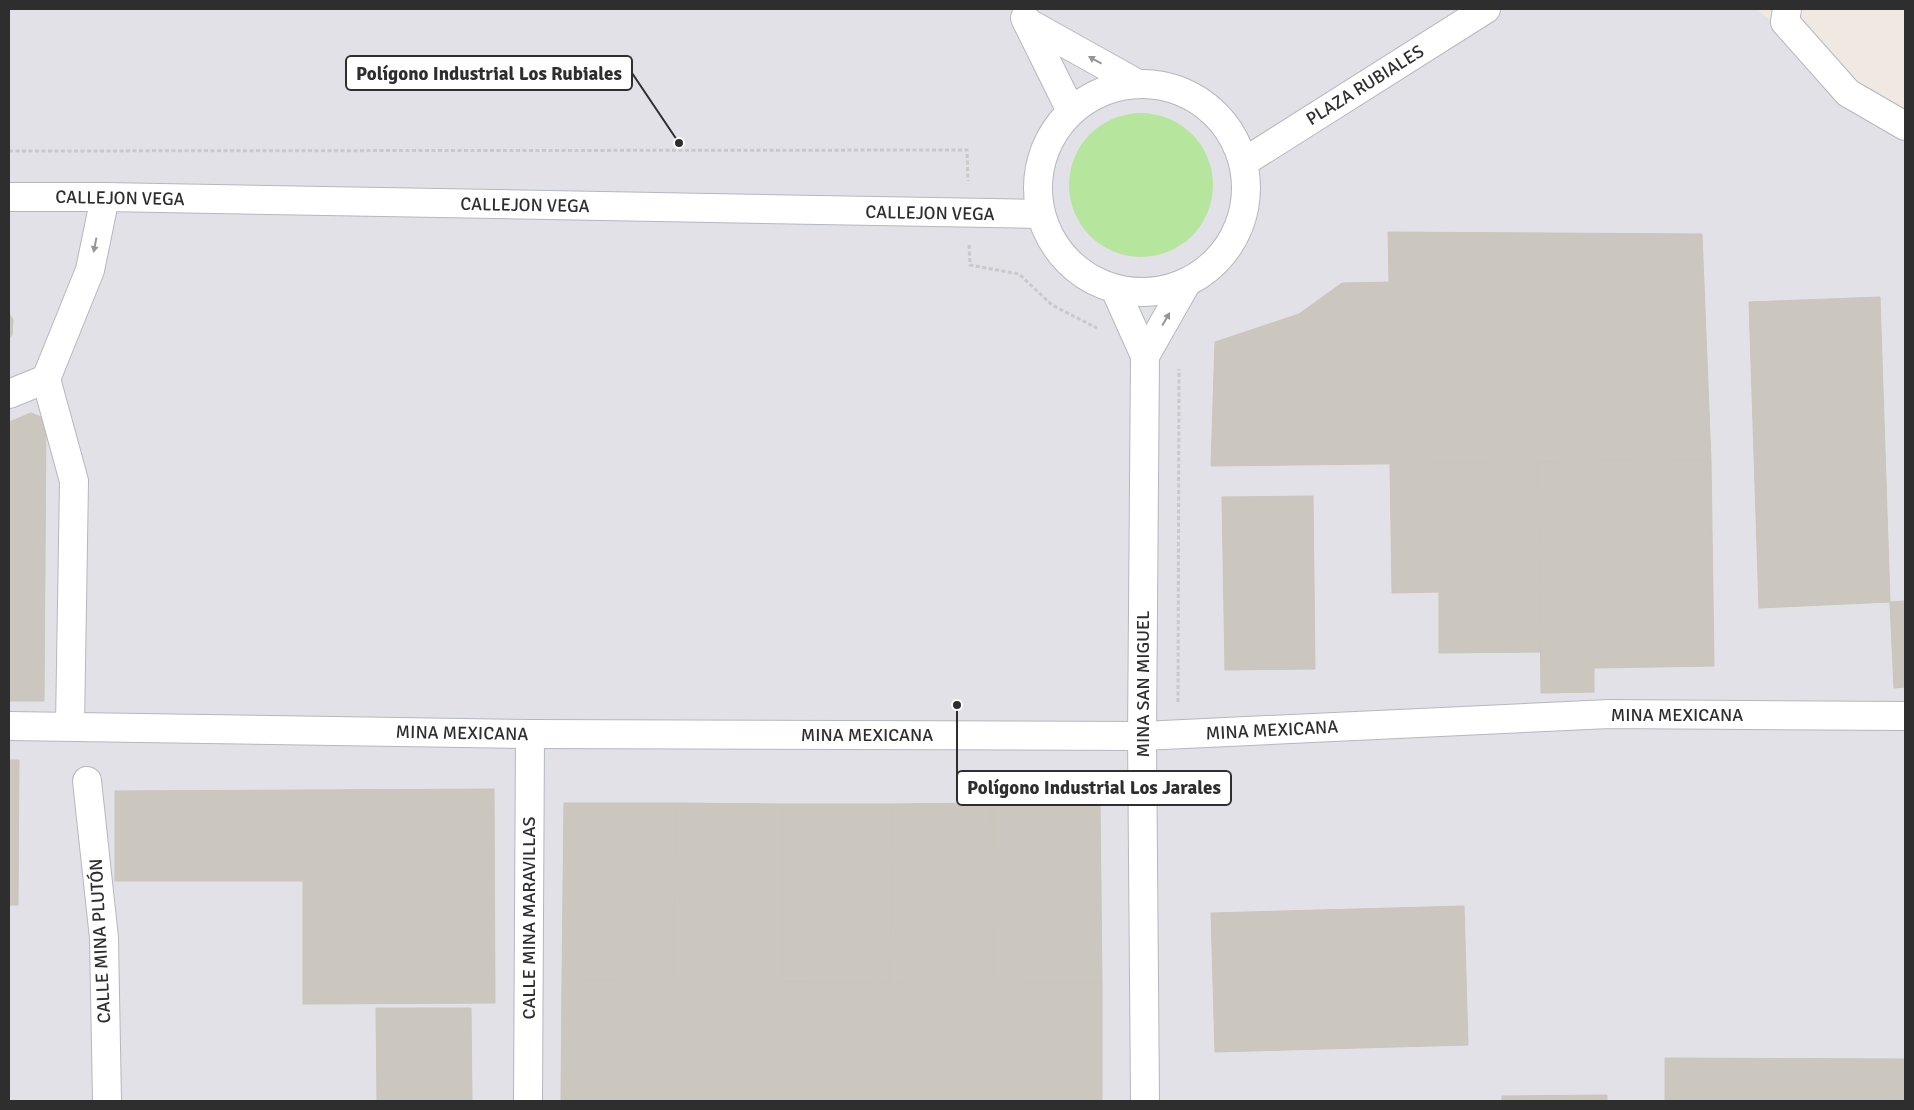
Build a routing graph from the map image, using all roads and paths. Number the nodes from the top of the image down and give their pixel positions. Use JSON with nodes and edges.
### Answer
{"nodes":[{"id":1,"x":1486,"y":9,"type":"edge"},
{"id":2,"x":1787,"y":9,"type":"edge"},
{"id":3,"x":1022,"y":15,"type":"edge"},
{"id":4,"x":1138,"y":84,"type":"junction"},
{"id":5,"x":1071,"y":111,"type":"junction"},
{"id":6,"x":1905,"y":126,"type":"edge"},
{"id":7,"x":9,"y":151,"type":"edge"},
{"id":8,"x":1244,"y":162,"type":"junction"},
{"id":9,"x":105,"y":197,"type":"junction"},
{"id":10,"x":9,"y":198,"type":"edge"},
{"id":11,"x":968,"y":213,"type":"junction"},
{"id":12,"x":1041,"y":214,"type":"junction"},
{"id":13,"x":1187,"y":282,"type":"junction"},
{"id":14,"x":1115,"y":289,"type":"junction"},
{"id":15,"x":1098,"y":328,"type":"dead end"},
{"id":16,"x":1145,"y":356,"type":"junction"},
{"id":17,"x":46,"y":379,"type":"junction"},
{"id":18,"x":9,"y":394,"type":"edge"},
{"id":19,"x":1905,"y":716,"type":"edge"},
{"id":20,"x":9,"y":726,"type":"edge"},
{"id":21,"x":70,"y":726,"type":"junction"},
{"id":22,"x":530,"y":734,"type":"junction"},
{"id":23,"x":1176,"y":735,"type":"junction"},
{"id":24,"x":1142,"y":736,"type":"junction"},
{"id":25,"x":87,"y":781,"type":"dead end"},
{"id":26,"x":107,"y":1101,"type":"edge"},
{"id":27,"x":528,"y":1101,"type":"edge"},
{"id":28,"x":1145,"y":1101,"type":"edge"}],
"edges":[{"from":1,"to":8,"type":"street","name":"PLAZA RUBIALES"},
{"from":2,"to":6,"type":"street"},
{"from":4,"to":3,"type":"street","one_way":true},
{"from":3,"to":5,"type":"street"},
{"from":4,"to":5,"type":"street"},
{"from":4,"to":8,"type":"street"},
{"from":5,"to":12,"type":"street"},
{"from":7,"to":11,"type":"path"},
{"from":8,"to":13,"type":"street"},
{"from":9,"to":10,"type":"street","name":"CALLEJON VEGA"},
{"from":9,"to":11,"type":"street","name":"CALLEJON VEGA"},
{"from":9,"to":17,"type":"street","one_way":true},
{"from":11,"to":12,"type":"street","name":"CALLEJON VEGA"},
{"from":11,"to":15,"type":"path"},
{"from":12,"to":14,"type":"street"},
{"from":13,"to":14,"type":"street"},
{"from":16,"to":13,"type":"street","one_way":true},
{"from":14,"to":16,"type":"street"},
{"from":16,"to":23,"type":"path"},
{"from":16,"to":24,"type":"street","name":"MINA SAN MIGUEL"},
{"from":17,"to":18,"type":"street"},
{"from":17,"to":21,"type":"street"},
{"from":19,"to":23,"type":"street","name":"MINA MEXICANA"},
{"from":20,"to":21,"type":"street","name":"MINA MEXICANA"},
{"from":21,"to":22,"type":"street","name":"MINA MEXICANA"},
{"from":22,"to":24,"type":"street","name":"MINA MEXICANA"},
{"from":22,"to":27,"type":"street","name":"CALLE MINA MARAVILLAS"},
{"from":23,"to":24,"type":"street","name":"MINA MEXICANA"},
{"from":24,"to":28,"type":"street","name":"MINA SAN MIGUEL"},
{"from":25,"to":26,"type":"street","name":"CALLE MINA PLUTÓN"}]}
